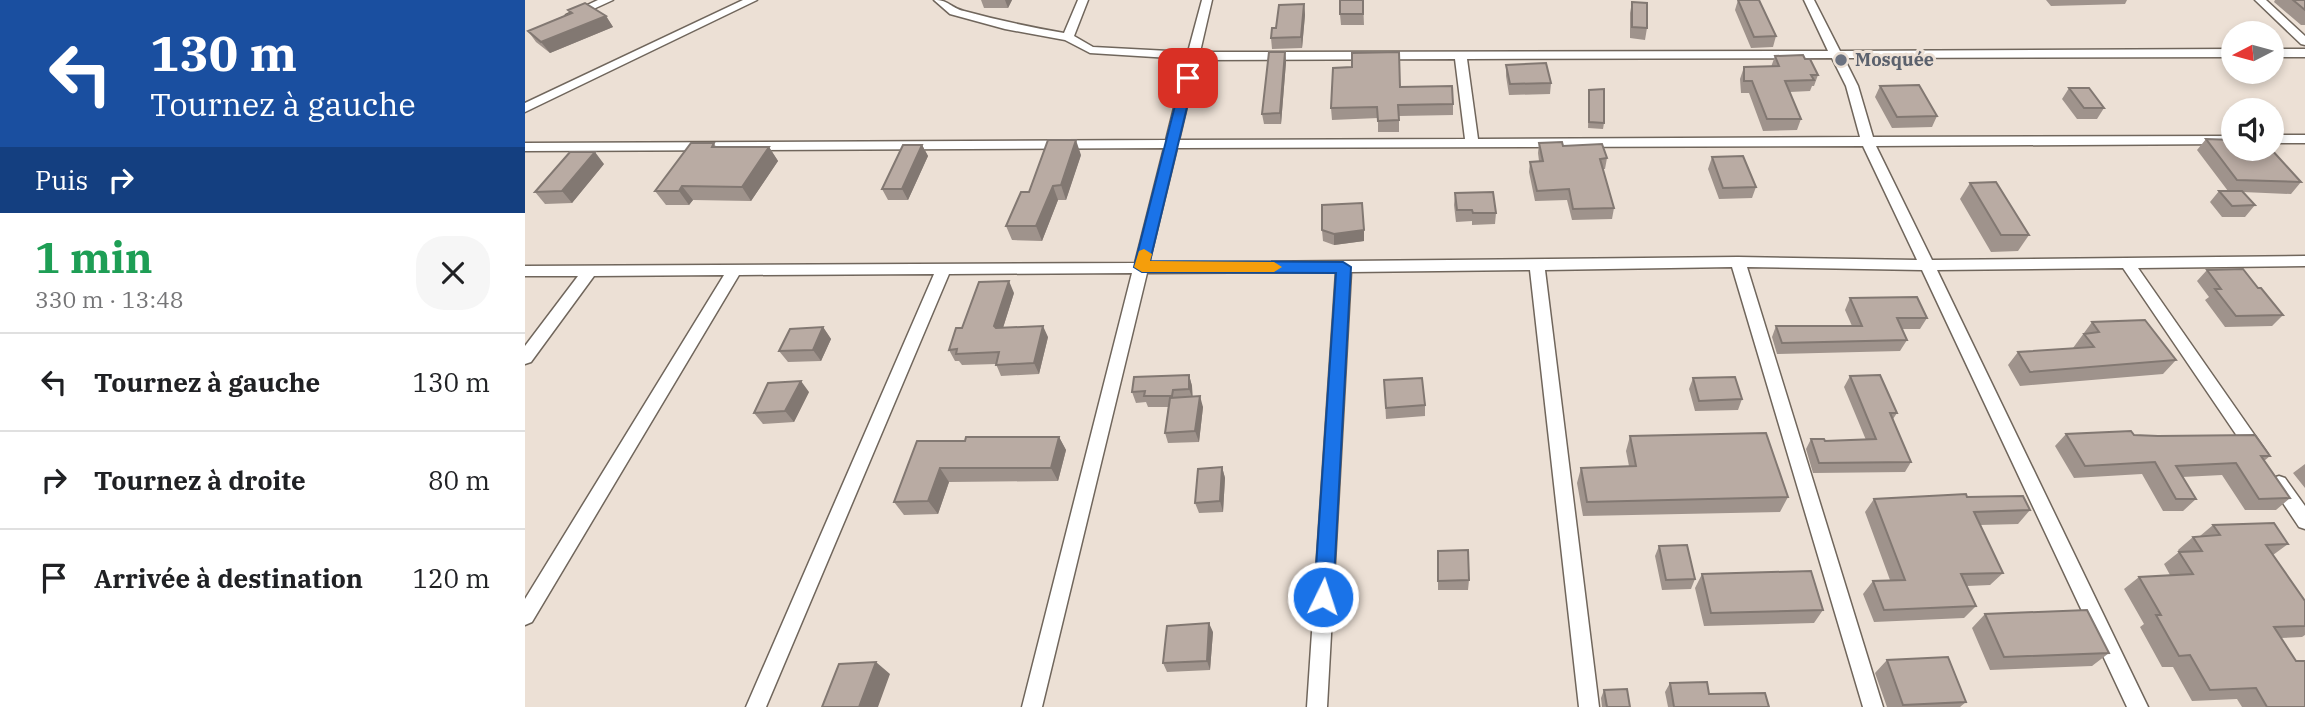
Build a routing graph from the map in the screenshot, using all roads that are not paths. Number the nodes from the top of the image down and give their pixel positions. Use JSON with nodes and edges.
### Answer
{"nodes":[{"id":1,"x":608,"y":0,"type":"edge"},
{"id":2,"x":753,"y":0,"type":"edge"},
{"id":3,"x":939,"y":0,"type":"edge"},
{"id":4,"x":1083,"y":0,"type":"edge"},
{"id":5,"x":1207,"y":0,"type":"edge"},
{"id":6,"x":1809,"y":0,"type":"edge"},
{"id":7,"x":2260,"y":0,"type":"edge"},
{"id":8,"x":561,"y":20,"type":"edge"},
{"id":9,"x":1068,"y":37,"type":"junction"},
{"id":10,"x":2305,"y":42,"type":"edge"},
{"id":11,"x":2284,"y":52,"type":"edge"},
{"id":12,"x":2305,"y":52,"type":"edge"},
{"id":13,"x":2221,"y":53,"type":"edge"},
{"id":14,"x":1836,"y":54,"type":"junction"},
{"id":15,"x":1193,"y":56,"type":"junction"},
{"id":16,"x":1461,"y":56,"type":"junction"},
{"id":17,"x":525,"y":107,"type":"edge"},
{"id":18,"x":2221,"y":139,"type":"edge"},
{"id":19,"x":2284,"y":139,"type":"edge"},
{"id":20,"x":2305,"y":139,"type":"edge"},
{"id":21,"x":1867,"y":140,"type":"junction"},
{"id":22,"x":1472,"y":142,"type":"junction"},
{"id":23,"x":1172,"y":144,"type":"junction"},
{"id":24,"x":525,"y":147,"type":"edge"},
{"id":25,"x":2126,"y":261,"type":"junction"},
{"id":26,"x":2305,"y":261,"type":"edge"},
{"id":27,"x":1738,"y":262,"type":"junction"},
{"id":28,"x":1537,"y":264,"type":"junction"},
{"id":29,"x":1927,"y":265,"type":"junction"},
{"id":30,"x":1142,"y":267,"type":"junction"},
{"id":31,"x":1343,"y":267,"type":"junction"},
{"id":32,"x":736,"y":268,"type":"junction"},
{"id":33,"x":944,"y":268,"type":"junction"},
{"id":34,"x":525,"y":271,"type":"edge"},
{"id":35,"x":590,"y":271,"type":"junction"},
{"id":36,"x":525,"y":358,"type":"edge"},
{"id":37,"x":2305,"y":521,"type":"edge"},
{"id":38,"x":525,"y":616,"type":"edge"},
{"id":39,"x":756,"y":707,"type":"edge"},
{"id":40,"x":1033,"y":707,"type":"edge"},
{"id":41,"x":1317,"y":707,"type":"edge"},
{"id":42,"x":1589,"y":707,"type":"edge"},
{"id":43,"x":1873,"y":707,"type":"edge"},
{"id":44,"x":2138,"y":707,"type":"edge"}],
"edges":[{"from":1,"to":8,"type":"street"},
{"from":2,"to":17,"type":"street"},
{"from":3,"to":9,"type":"street"},
{"from":4,"to":9,"type":"street"},
{"from":5,"to":15,"type":"street"},
{"from":6,"to":14,"type":"street"},
{"from":7,"to":10,"type":"street"},
{"from":9,"to":15,"type":"street"},
{"from":11,"to":12,"type":"street"},
{"from":13,"to":14,"type":"street"},
{"from":14,"to":16,"type":"street"},
{"from":14,"to":21,"type":"street"},
{"from":15,"to":16,"type":"street"},
{"from":15,"to":23,"type":"street"},
{"from":16,"to":22,"type":"street"},
{"from":18,"to":21,"type":"street"},
{"from":19,"to":20,"type":"street"},
{"from":21,"to":22,"type":"street"},
{"from":21,"to":29,"type":"street"},
{"from":22,"to":23,"type":"street"},
{"from":23,"to":24,"type":"street"},
{"from":23,"to":30,"type":"street"},
{"from":25,"to":26,"type":"street"},
{"from":25,"to":29,"type":"street"},
{"from":25,"to":37,"type":"street"},
{"from":27,"to":28,"type":"street"},
{"from":27,"to":29,"type":"street"},
{"from":27,"to":43,"type":"street"},
{"from":28,"to":31,"type":"street"},
{"from":28,"to":42,"type":"street"},
{"from":29,"to":44,"type":"street"},
{"from":30,"to":31,"type":"street"},
{"from":30,"to":33,"type":"street"},
{"from":30,"to":40,"type":"street"},
{"from":31,"to":41,"type":"street"},
{"from":32,"to":33,"type":"street"},
{"from":32,"to":35,"type":"street"},
{"from":32,"to":38,"type":"street"},
{"from":33,"to":39,"type":"street"},
{"from":34,"to":35,"type":"street"},
{"from":35,"to":36,"type":"street"}]}
